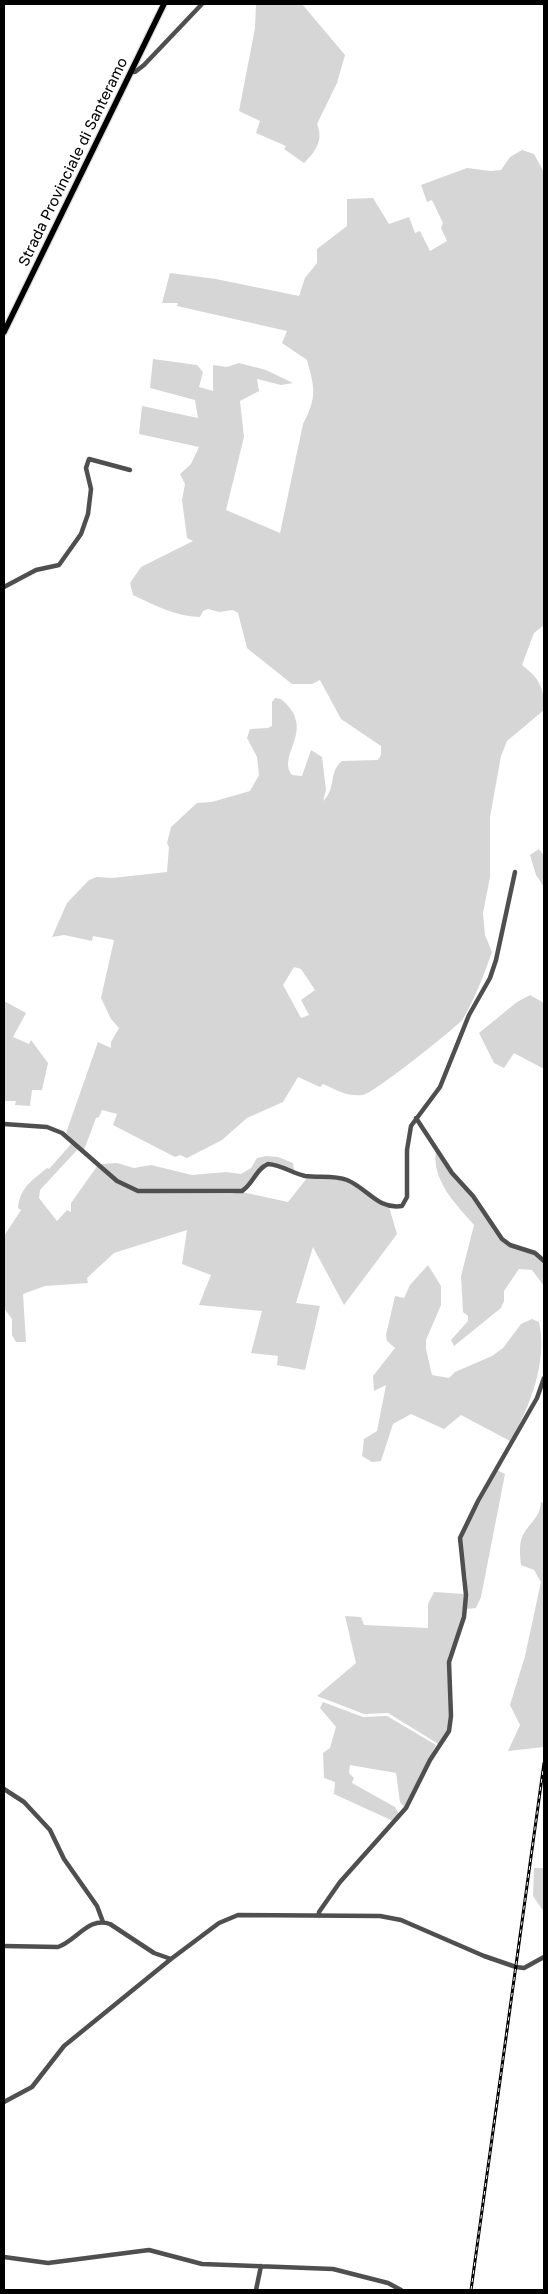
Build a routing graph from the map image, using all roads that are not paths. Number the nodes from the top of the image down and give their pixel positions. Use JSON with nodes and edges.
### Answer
{"nodes":[{"id":1,"x":164,"y":4,"type":"edge"},
{"id":2,"x":202,"y":4,"type":"edge"},
{"id":3,"x":132,"y":71,"type":"junction"},
{"id":4,"x":4,"y":332,"type":"edge"},
{"id":5,"x":130,"y":470,"type":"dead end"},
{"id":6,"x":4,"y":588,"type":"edge"},
{"id":7,"x":515,"y":872,"type":"dead end"},
{"id":8,"x":416,"y":1118,"type":"junction"},
{"id":9,"x":4,"y":1124,"type":"edge"},
{"id":10,"x":544,"y":1261,"type":"edge"},
{"id":11,"x":544,"y":1378,"type":"edge"},
{"id":12,"x":4,"y":1790,"type":"edge"},
{"id":13,"x":319,"y":1916,"type":"junction"},
{"id":14,"x":102,"y":1922,"type":"junction"},
{"id":15,"x":4,"y":1946,"type":"edge"},
{"id":16,"x":544,"y":1957,"type":"edge"},
{"id":17,"x":171,"y":1959,"type":"junction"},
{"id":18,"x":4,"y":2102,"type":"edge"},
{"id":19,"x":4,"y":2257,"type":"edge"},
{"id":20,"x":261,"y":2266,"type":"junction"},
{"id":21,"x":256,"y":2290,"type":"edge"},
{"id":22,"x":401,"y":2290,"type":"edge"}],
"edges":[{"from":1,"to":3,"type":"main road","name":"Strada Provinciale di Santeramo"},
{"from":2,"to":3,"type":"street"},
{"from":3,"to":4,"type":"main road","name":"Strada Provinciale di Santeramo"},
{"from":5,"to":6,"type":"street"},
{"from":7,"to":8,"type":"street"},
{"from":8,"to":9,"type":"street"},
{"from":8,"to":10,"type":"street"},
{"from":11,"to":13,"type":"street"},
{"from":12,"to":14,"type":"street"},
{"from":13,"to":16,"type":"street"},
{"from":13,"to":17,"type":"street"},
{"from":14,"to":15,"type":"street"},
{"from":14,"to":17,"type":"street"},
{"from":17,"to":18,"type":"street"},
{"from":19,"to":20,"type":"street"},
{"from":20,"to":21,"type":"street"},
{"from":20,"to":22,"type":"street"}]}
